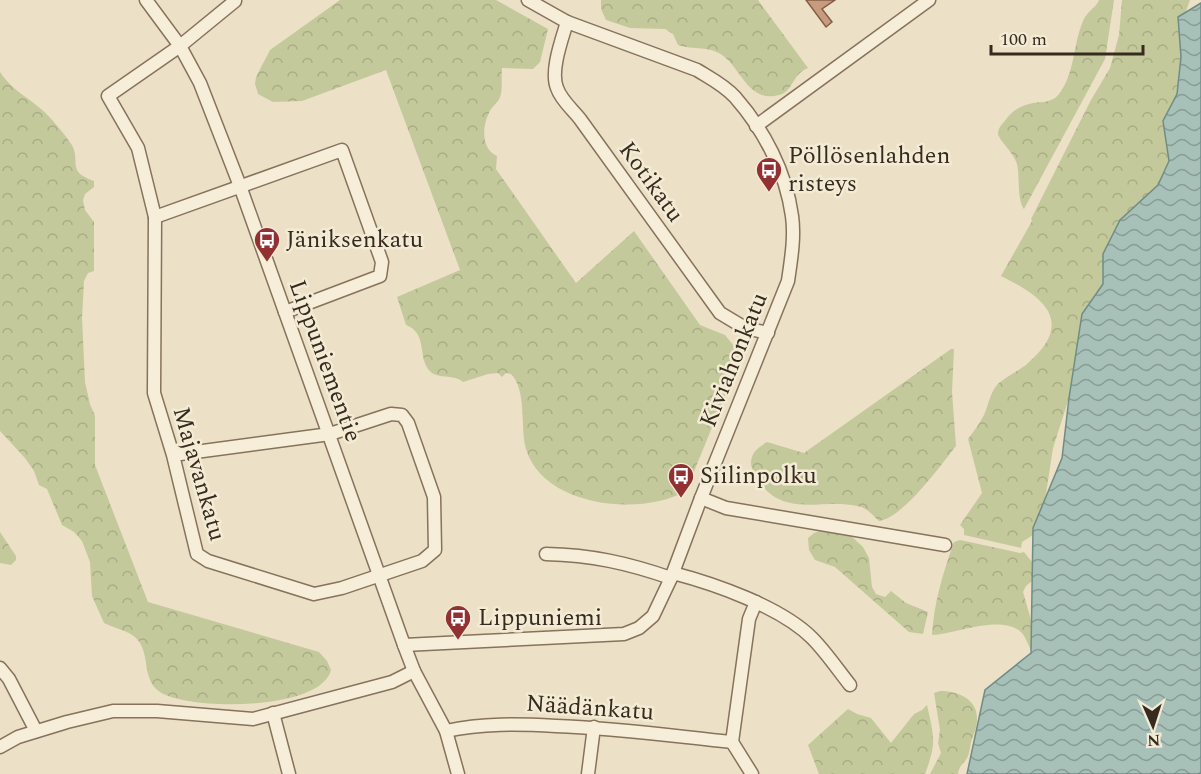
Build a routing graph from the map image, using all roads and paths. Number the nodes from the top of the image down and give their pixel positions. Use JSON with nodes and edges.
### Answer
{"nodes":[{"id":1,"x":146,"y":0,"type":"edge"},
{"id":2,"x":234,"y":0,"type":"edge"},
{"id":3,"x":528,"y":0,"type":"edge"},
{"id":4,"x":929,"y":0,"type":"edge"},
{"id":5,"x":567,"y":22,"type":"junction"},
{"id":6,"x":180,"y":46,"type":"junction"},
{"id":7,"x":756,"y":126,"type":"junction"},
{"id":8,"x":240,"y":186,"type":"junction"},
{"id":9,"x":155,"y":217,"type":"junction"},
{"id":10,"x":285,"y":312,"type":"junction"},
{"id":11,"x":768,"y":333,"type":"junction"},
{"id":12,"x":330,"y":434,"type":"junction"},
{"id":13,"x":173,"y":455,"type":"junction"},
{"id":14,"x":701,"y":498,"type":"junction"},
{"id":15,"x":945,"y":545,"type":"dead end"},
{"id":16,"x":546,"y":554,"type":"dead end"},
{"id":17,"x":380,"y":576,"type":"junction"},
{"id":18,"x":672,"y":576,"type":"junction"},
{"id":19,"x":756,"y":602,"type":"junction"},
{"id":20,"x":404,"y":645,"type":"junction"},
{"id":21,"x":0,"y":668,"type":"edge"},
{"id":22,"x":414,"y":671,"type":"junction"},
{"id":23,"x":850,"y":685,"type":"dead end"},
{"id":24,"x":273,"y":714,"type":"junction"},
{"id":25,"x":594,"y":727,"type":"junction"},
{"id":26,"x":36,"y":731,"type":"junction"},
{"id":27,"x":446,"y":731,"type":"junction"},
{"id":28,"x":732,"y":742,"type":"junction"},
{"id":29,"x":0,"y":747,"type":"edge"},
{"id":30,"x":289,"y":774,"type":"edge"},
{"id":31,"x":458,"y":774,"type":"edge"},
{"id":32,"x":588,"y":774,"type":"edge"},
{"id":33,"x":752,"y":774,"type":"edge"}],
"edges":[{"from":1,"to":6,"type":"street","name":"Lippuniementie"},
{"from":2,"to":6,"type":"street"},
{"from":3,"to":5,"type":"street","name":"Kiviahonkatu"},
{"from":4,"to":7,"type":"street"},
{"from":5,"to":7,"type":"street","name":"Kiviahonkatu"},
{"from":5,"to":11,"type":"street","name":"Kotikatu"},
{"from":6,"to":8,"type":"street","name":"Lippuniementie"},
{"from":6,"to":9,"type":"street","name":"Majavankatu"},
{"from":7,"to":11,"type":"street","name":"Kiviahonkatu"},
{"from":8,"to":9,"type":"street"},
{"from":8,"to":10,"type":"street","name":"Lippuniementie"},
{"from":8,"to":10,"type":"street"},
{"from":9,"to":13,"type":"street","name":"Majavankatu"},
{"from":10,"to":12,"type":"street","name":"Lippuniementie"},
{"from":11,"to":14,"type":"street","name":"Kiviahonkatu"},
{"from":12,"to":13,"type":"street"},
{"from":12,"to":17,"type":"street","name":"Lippuniementie"},
{"from":12,"to":17,"type":"street","name":"Majavankatu"},
{"from":13,"to":17,"type":"street","name":"Majavankatu"},
{"from":14,"to":15,"type":"street"},
{"from":14,"to":18,"type":"street","name":"Kiviahonkatu"},
{"from":16,"to":18,"type":"street"},
{"from":17,"to":20,"type":"street","name":"Lippuniementie"},
{"from":18,"to":19,"type":"street"},
{"from":18,"to":20,"type":"street","name":"Kiviahonkatu"},
{"from":19,"to":23,"type":"street"},
{"from":19,"to":28,"type":"street"},
{"from":20,"to":22,"type":"street","name":"Lippuniementie"},
{"from":21,"to":26,"type":"street"},
{"from":22,"to":24,"type":"street"},
{"from":22,"to":27,"type":"street","name":"Lippuniementie"},
{"from":24,"to":26,"type":"street"},
{"from":24,"to":30,"type":"street"},
{"from":25,"to":27,"type":"street","name":"Näädänkatu"},
{"from":25,"to":28,"type":"street","name":"Näädänkatu"},
{"from":25,"to":32,"type":"street"},
{"from":26,"to":29,"type":"street"},
{"from":27,"to":31,"type":"street","name":"Lippuniementie"},
{"from":28,"to":33,"type":"street"}]}
